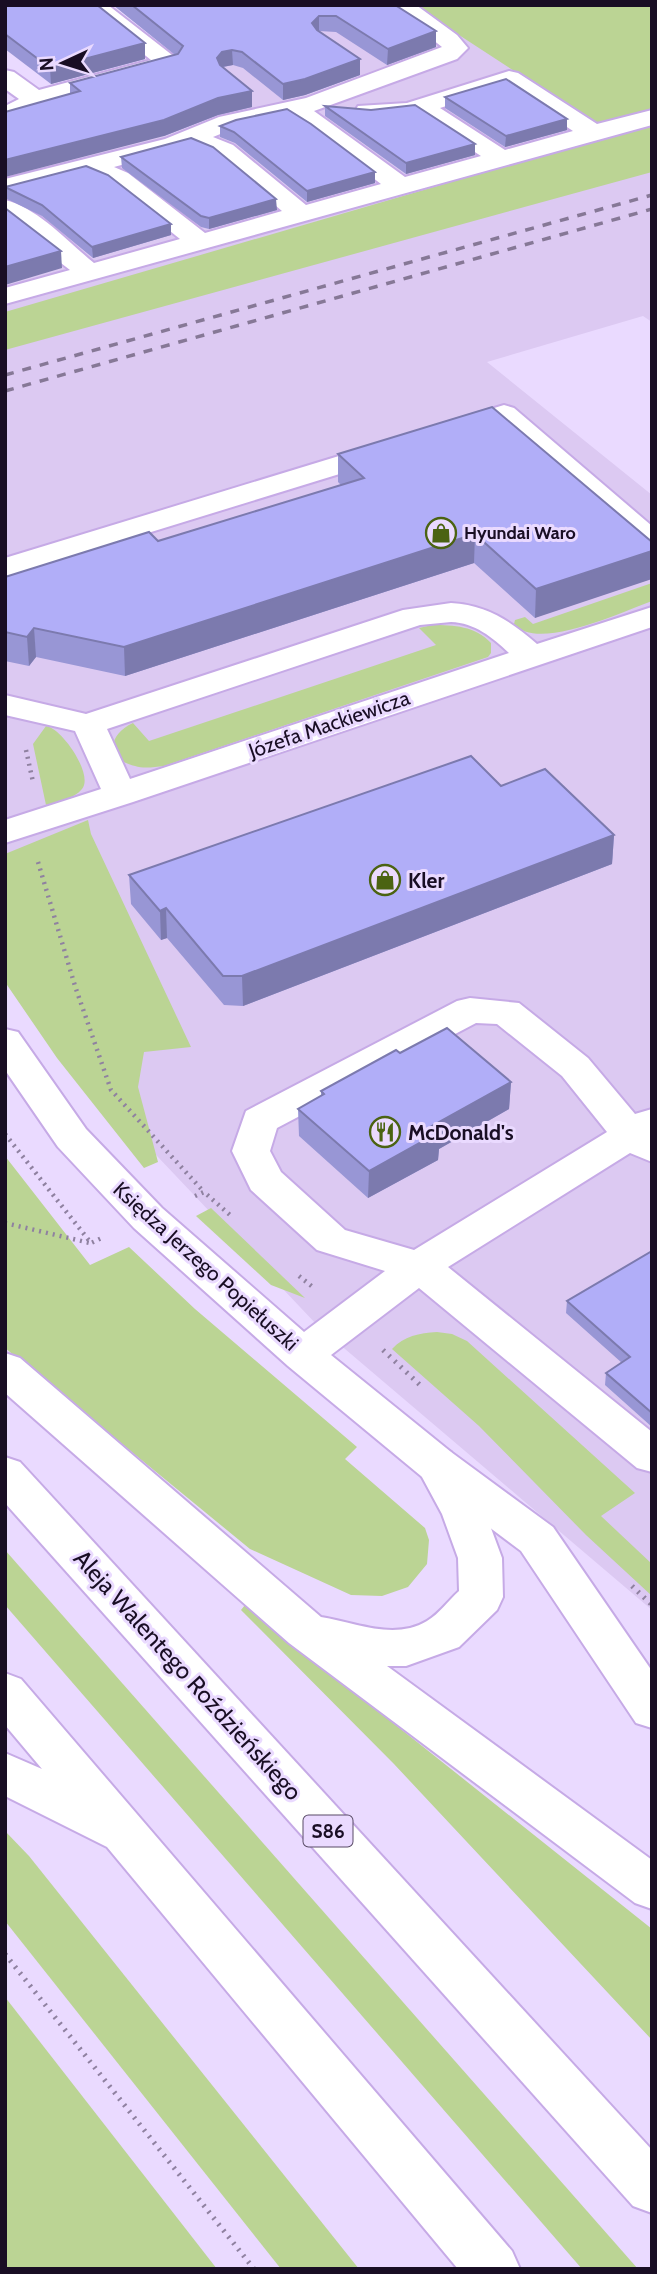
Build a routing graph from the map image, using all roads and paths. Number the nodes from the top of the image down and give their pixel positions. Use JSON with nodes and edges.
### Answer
{"nodes":[{"id":1,"x":93,"y":5,"type":"edge"},
{"id":2,"x":400,"y":5,"type":"edge"},
{"id":3,"x":362,"y":62,"type":"dead end"},
{"id":4,"x":5,"y":77,"type":"edge"},
{"id":5,"x":385,"y":78,"type":"junction"},
{"id":6,"x":250,"y":89,"type":"edge"},
{"id":7,"x":35,"y":99,"type":"junction"},
{"id":8,"x":420,"y":106,"type":"junction"},
{"id":9,"x":294,"y":108,"type":"junction"},
{"id":10,"x":5,"y":114,"type":"edge"},
{"id":11,"x":652,"y":117,"type":"edge"},
{"id":12,"x":593,"y":133,"type":"junction"},
{"id":13,"x":190,"y":137,"type":"junction"},
{"id":14,"x":502,"y":159,"type":"junction"},
{"id":15,"x":90,"y":166,"type":"junction"},
{"id":16,"x":5,"y":187,"type":"edge"},
{"id":17,"x":401,"y":187,"type":"junction"},
{"id":18,"x":5,"y":208,"type":"edge"},
{"id":19,"x":301,"y":214,"type":"junction"},
{"id":20,"x":200,"y":242,"type":"junction"},
{"id":21,"x":90,"y":273,"type":"junction"},
{"id":22,"x":5,"y":296,"type":"edge"},
{"id":23,"x":652,"y":542,"type":"edge"},
{"id":24,"x":5,"y":568,"type":"edge"},
{"id":25,"x":652,"y":616,"type":"edge"},
{"id":26,"x":530,"y":655,"type":"junction"},
{"id":27,"x":5,"y":705,"type":"edge"},
{"id":28,"x":47,"y":713,"type":"junction"},
{"id":29,"x":88,"y":724,"type":"junction"},
{"id":30,"x":121,"y":795,"type":"junction"},
{"id":31,"x":20,"y":828,"type":"edge"},
{"id":32,"x":5,"y":1041,"type":"edge"},
{"id":33,"x":645,"y":1136,"type":"edge"},
{"id":34,"x":204,"y":1192,"type":"dead end"},
{"id":35,"x":5,"y":1223,"type":"edge"},
{"id":36,"x":91,"y":1243,"type":"dead end"},
{"id":37,"x":419,"y":1266,"type":"junction"},
{"id":38,"x":303,"y":1355,"type":"junction"},
{"id":39,"x":5,"y":1369,"type":"edge"},
{"id":40,"x":652,"y":1456,"type":"edge"},
{"id":41,"x":436,"y":1464,"type":"junction"},
{"id":42,"x":5,"y":1474,"type":"edge"},
{"id":43,"x":305,"y":1630,"type":"junction"},
{"id":44,"x":5,"y":1692,"type":"edge"},
{"id":45,"x":652,"y":1709,"type":"edge"},
{"id":46,"x":5,"y":1773,"type":"edge"},
{"id":47,"x":129,"y":1836,"type":"junction"},
{"id":48,"x":652,"y":1888,"type":"edge"},
{"id":49,"x":5,"y":1954,"type":"edge"},
{"id":50,"x":652,"y":2188,"type":"edge"},
{"id":51,"x":254,"y":2269,"type":"edge"},
{"id":52,"x":493,"y":2269,"type":"edge"}],
"edges":[{"from":1,"to":7,"type":"main road"},
{"from":2,"to":5,"type":"main road"},
{"from":3,"to":5,"type":"main road"},
{"from":4,"to":7,"type":"main road"},
{"from":5,"to":9,"type":"main road"},
{"from":6,"to":9,"type":"main road"},
{"from":7,"to":10,"type":"main road"},
{"from":8,"to":9,"type":"main road"},
{"from":8,"to":12,"type":"main road"},
{"from":8,"to":14,"type":"main road"},
{"from":9,"to":13,"type":"main road"},
{"from":9,"to":17,"type":"main road"},
{"from":11,"to":12,"type":"main road"},
{"from":12,"to":14,"type":"main road"},
{"from":13,"to":15,"type":"main road"},
{"from":13,"to":19,"type":"main road"},
{"from":14,"to":17,"type":"main road"},
{"from":15,"to":16,"type":"main road"},
{"from":15,"to":20,"type":"main road"},
{"from":17,"to":19,"type":"main road"},
{"from":18,"to":21,"type":"main road"},
{"from":19,"to":20,"type":"main road"},
{"from":20,"to":21,"type":"main road"},
{"from":21,"to":22,"type":"main road"},
{"from":23,"to":24,"type":"main road"},
{"from":25,"to":26,"type":"main road","name":"Józefa Mackiewicza"},
{"from":26,"to":29,"type":"main road"},
{"from":26,"to":30,"type":"main road","name":"Józefa Mackiewicza"},
{"from":27,"to":28,"type":"main road"},
{"from":28,"to":29,"type":"main road"},
{"from":28,"to":31,"type":"path"},
{"from":29,"to":30,"type":"main road"},
{"from":30,"to":31,"type":"main road","name":"Józefa Mackiewicza"},
{"from":31,"to":34,"type":"path"},
{"from":32,"to":38,"type":"main road","name":"Księdza Jerzego Popiełuszki"},
{"from":33,"to":37,"type":"main road"},
{"from":33,"to":37,"type":"main road"},
{"from":35,"to":36,"type":"path"},
{"from":37,"to":38,"type":"main road"},
{"from":37,"to":40,"type":"main road"},
{"from":38,"to":41,"type":"main road","name":"Księdza Jerzego Popiełuszki"},
{"from":39,"to":43,"type":"main road"},
{"from":41,"to":43,"type":"main road"},
{"from":41,"to":45,"type":"main road"},
{"from":42,"to":50,"type":"main road","name":"Aleja Walentego Roździeńskiego","number":"S86"},
{"from":43,"to":48,"type":"main road"},
{"from":44,"to":47,"type":"main road"},
{"from":46,"to":47,"type":"main road"},
{"from":47,"to":52,"type":"main road"},
{"from":49,"to":51,"type":"path"}]}
